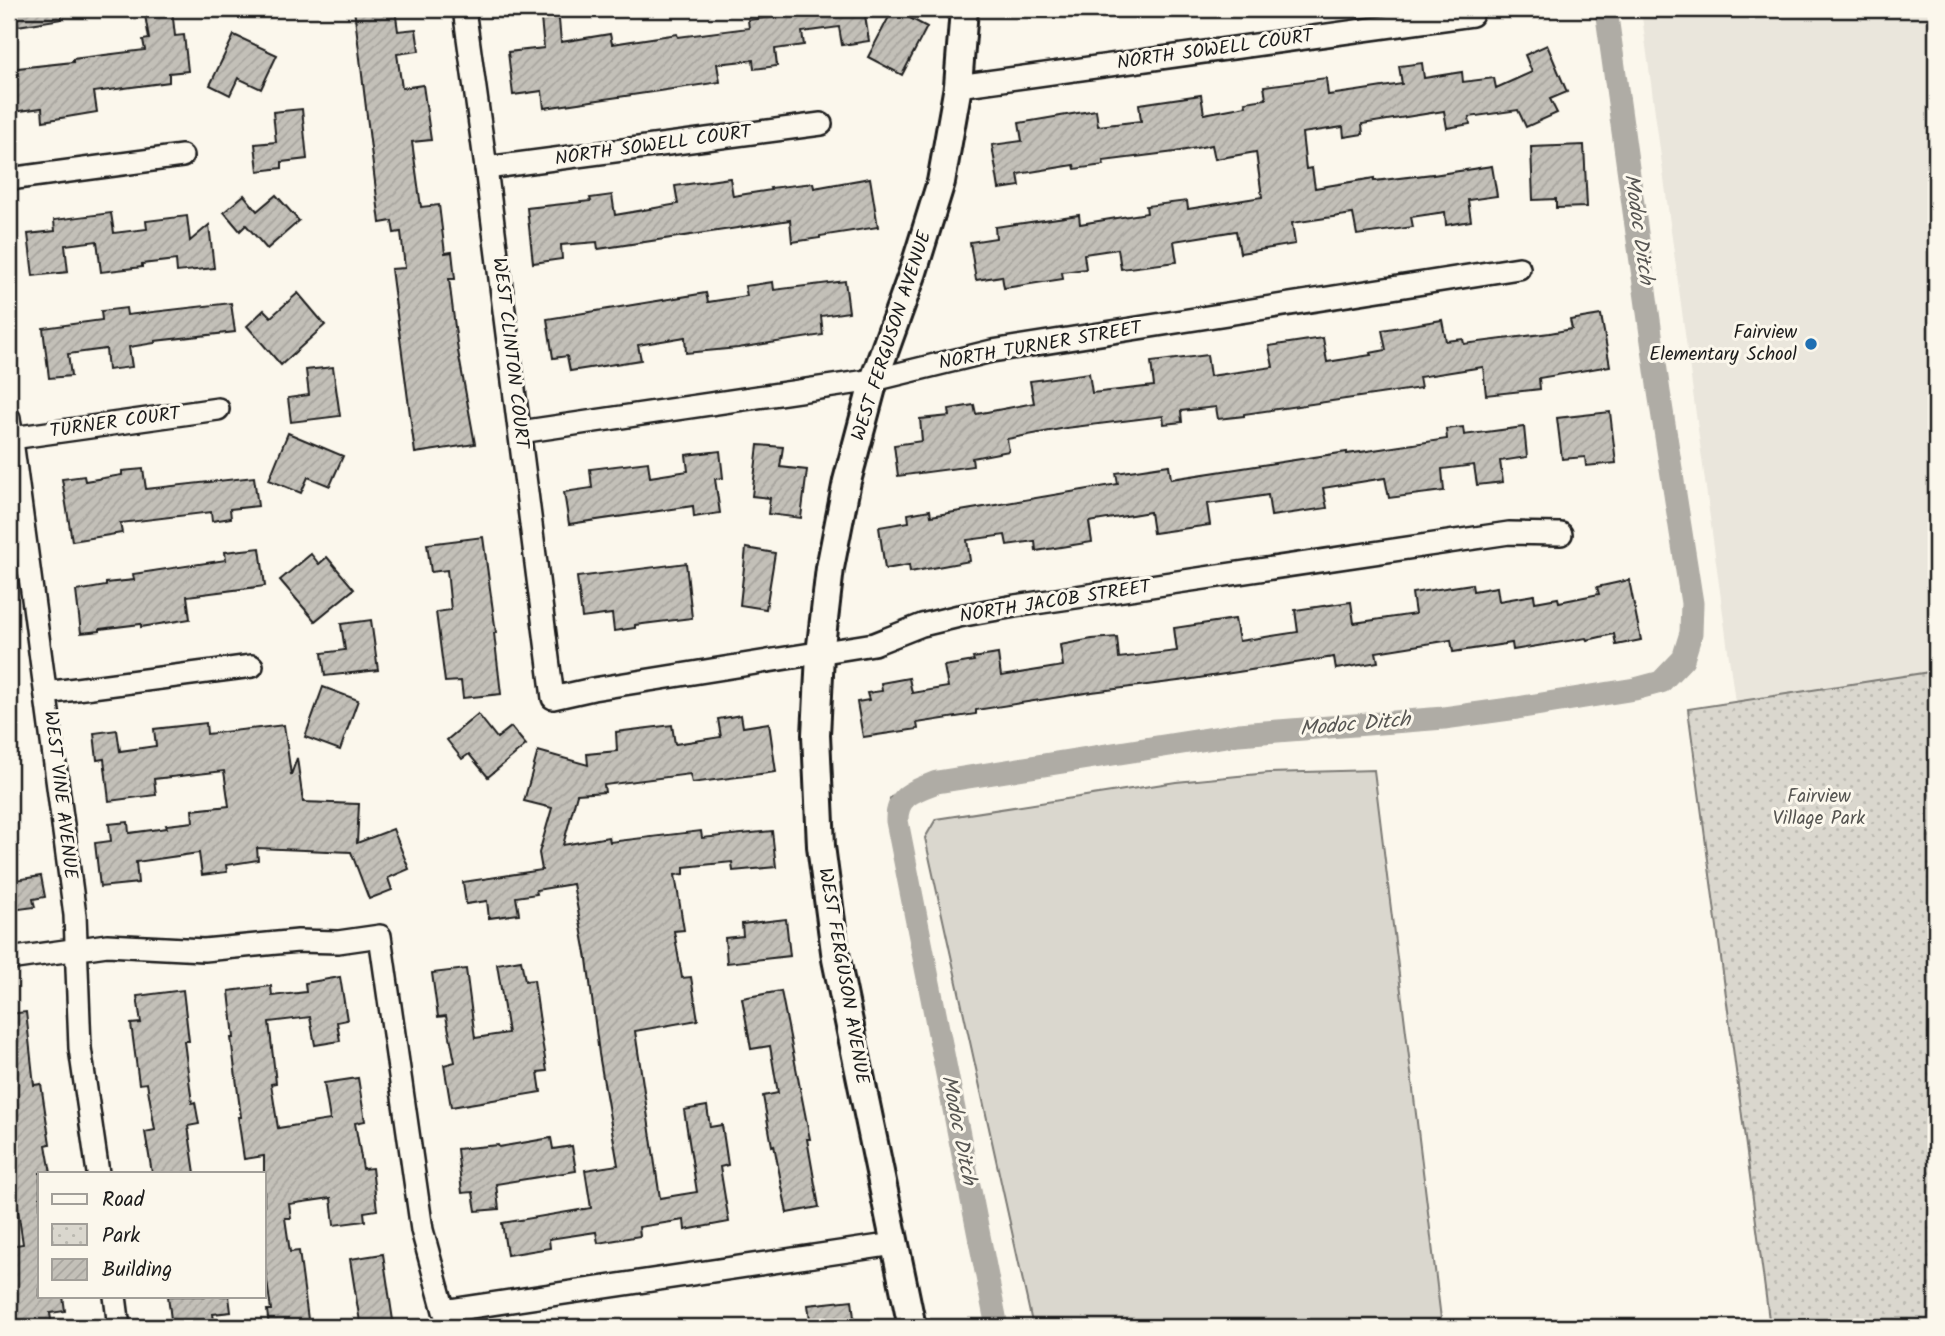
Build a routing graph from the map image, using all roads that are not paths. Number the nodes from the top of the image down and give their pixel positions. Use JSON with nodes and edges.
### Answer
{"nodes":[{"id":1,"x":464,"y":9,"type":"edge"},
{"id":2,"x":964,"y":9,"type":"edge"},
{"id":3,"x":1472,"y":15,"type":"dead end"},
{"id":4,"x":958,"y":86,"type":"junction"},
{"id":5,"x":821,"y":124,"type":"dead end"},
{"id":6,"x":182,"y":156,"type":"dead end"},
{"id":7,"x":486,"y":168,"type":"junction"},
{"id":8,"x":9,"y":179,"type":"edge"},
{"id":9,"x":1520,"y":268,"type":"dead end"},
{"id":10,"x":874,"y":380,"type":"junction"},
{"id":11,"x":218,"y":409,"type":"dead end"},
{"id":12,"x":10,"y":428,"type":"edge"},
{"id":13,"x":520,"y":432,"type":"junction"},
{"id":14,"x":1561,"y":534,"type":"dead end"},
{"id":15,"x":821,"y":654,"type":"junction"},
{"id":16,"x":252,"y":666,"type":"dead end"},
{"id":17,"x":47,"y":693,"type":"junction"},
{"id":18,"x":553,"y":698,"type":"joint"},
{"id":19,"x":75,"y":949,"type":"junction"},
{"id":20,"x":9,"y":959,"type":"edge"},
{"id":21,"x":97,"y":1172,"type":"edge"},
{"id":22,"x":894,"y":1244,"type":"junction"},
{"id":23,"x":115,"y":1298,"type":"edge"},
{"id":24,"x":119,"y":1327,"type":"edge"},
{"id":25,"x":912,"y":1327,"type":"edge"}],
"edges":[{"from":1,"to":7,"type":"street","name":"WEST CLINTON COURT"},
{"from":2,"to":4,"type":"street","name":"WEST FERGUSON AVENUE"},
{"from":3,"to":4,"type":"street","name":"NORTH SOWELL COURT"},
{"from":4,"to":10,"type":"street","name":"WEST FERGUSON AVENUE"},
{"from":5,"to":7,"type":"street","name":"NORTH SOWELL COURT"},
{"from":6,"to":8,"type":"street"},
{"from":7,"to":13,"type":"street","name":"WEST CLINTON COURT"},
{"from":9,"to":10,"type":"street","name":"NORTH TURNER STREET"},
{"from":10,"to":13,"type":"street","name":"NORTH TURNER STREET"},
{"from":10,"to":15,"type":"street","name":"WEST FERGUSON AVENUE"},
{"from":11,"to":12,"type":"street","name":"TURNER COURT"},
{"from":12,"to":17,"type":"street","name":"WEST VINE AVENUE"},
{"from":13,"to":18,"type":"street","name":"WEST CLINTON COURT"},
{"from":14,"to":15,"type":"street","name":"NORTH JACOB STREET"},
{"from":15,"to":18,"type":"street","name":"NORTH JACOB STREET"},
{"from":15,"to":22,"type":"street","name":"WEST FERGUSON AVENUE"},
{"from":16,"to":17,"type":"street"},
{"from":17,"to":19,"type":"street","name":"WEST VINE AVENUE"},
{"from":19,"to":20,"type":"street"},
{"from":19,"to":21,"type":"street","name":"WEST VINE AVENUE"},
{"from":19,"to":22,"type":"street"},
{"from":22,"to":25,"type":"street","name":"WEST FERGUSON AVENUE"},
{"from":23,"to":24,"type":"street"}]}
